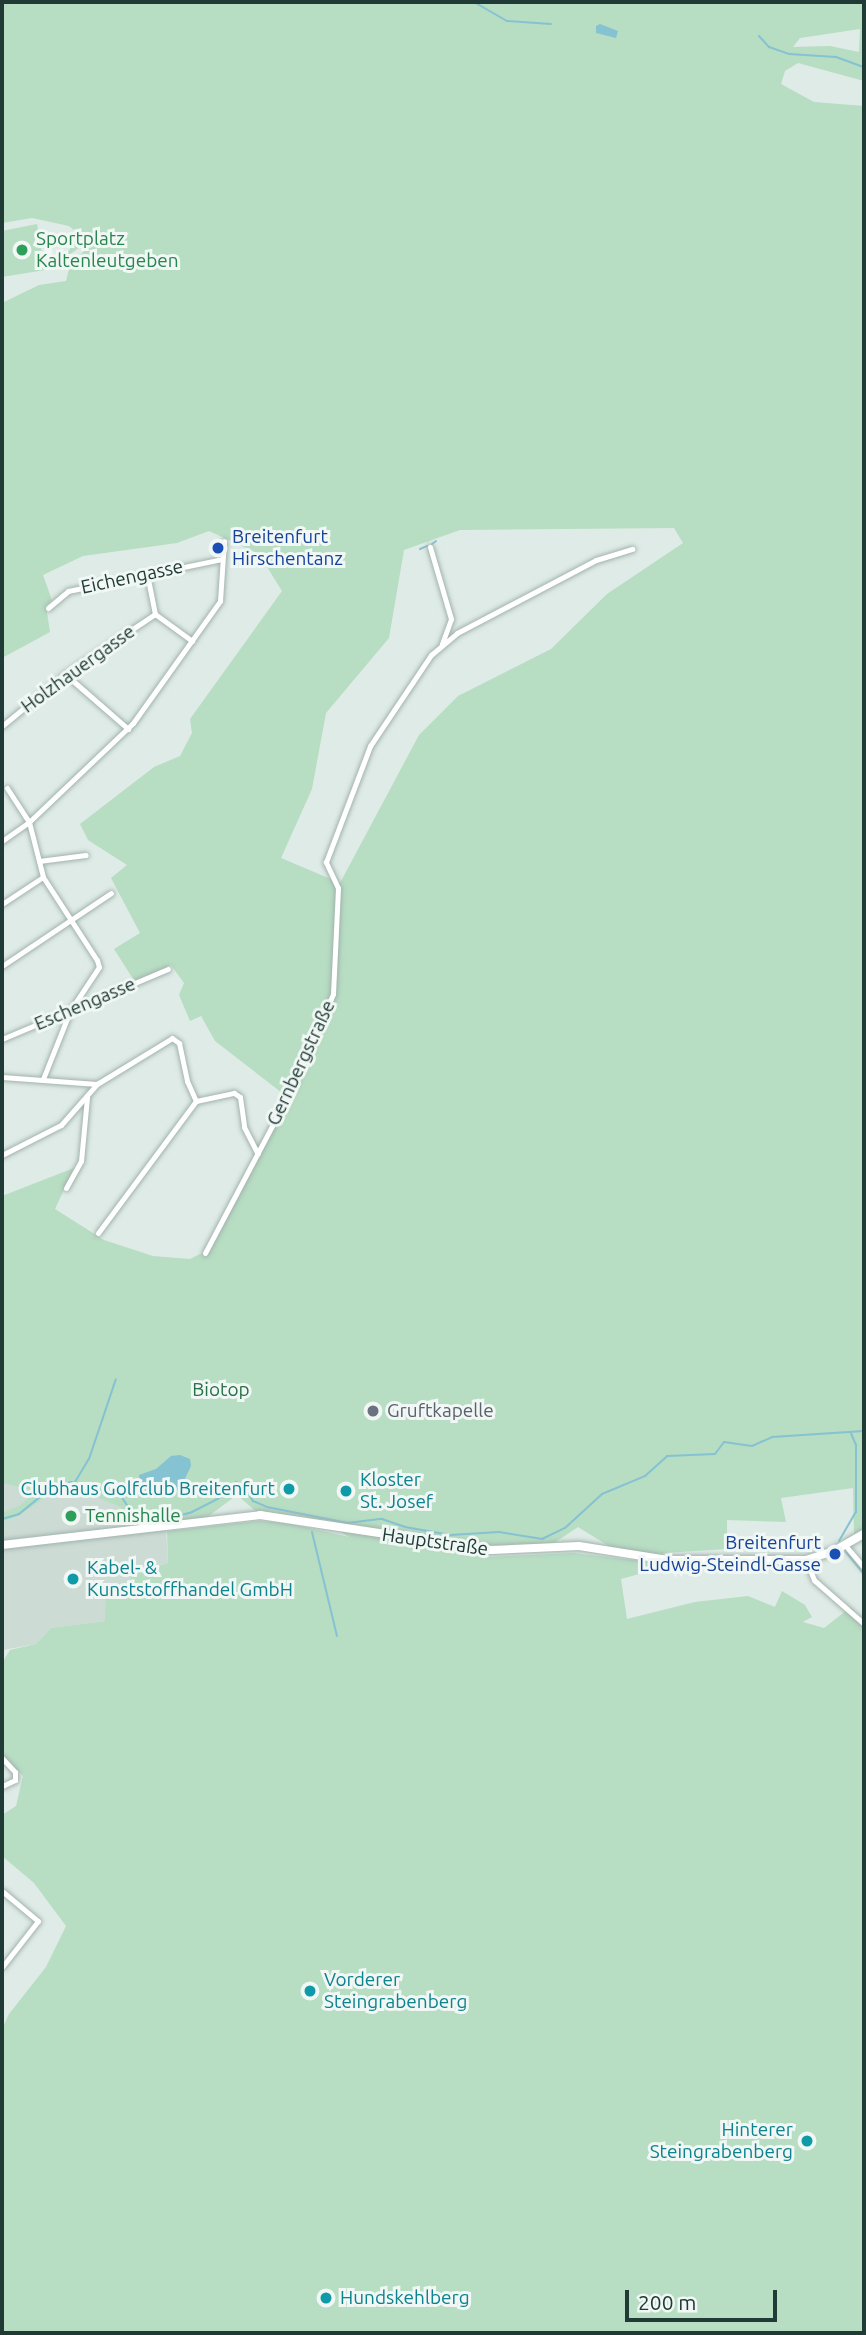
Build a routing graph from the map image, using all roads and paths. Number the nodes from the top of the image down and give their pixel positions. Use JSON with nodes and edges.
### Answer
{"nodes":[{"id":1,"x":224,"y":541,"type":"dead end"},
{"id":2,"x":430,"y":547,"type":"dead end"},
{"id":3,"x":632,"y":549,"type":"dead end"},
{"id":4,"x":222,"y":559,"type":"junction"},
{"id":5,"x":147,"y":574,"type":"junction"},
{"id":6,"x":48,"y":608,"type":"dead end"},
{"id":7,"x":155,"y":614,"type":"junction"},
{"id":8,"x":451,"y":622,"type":"junction"},
{"id":9,"x":457,"y":634,"type":"junction"},
{"id":10,"x":192,"y":641,"type":"junction"},
{"id":11,"x":440,"y":647,"type":"junction"},
{"id":12,"x":65,"y":674,"type":"junction"},
{"id":13,"x":2,"y":726,"type":"edge"},
{"id":14,"x":128,"y":729,"type":"junction"},
{"id":15,"x":7,"y":788,"type":"dead end"},
{"id":16,"x":29,"y":822,"type":"junction"},
{"id":17,"x":2,"y":841,"type":"edge"},
{"id":18,"x":86,"y":855,"type":"dead end"},
{"id":19,"x":39,"y":861,"type":"junction"},
{"id":20,"x":43,"y":877,"type":"junction"},
{"id":21,"x":111,"y":893,"type":"dead end"},
{"id":22,"x":2,"y":904,"type":"edge"},
{"id":23,"x":72,"y":919,"type":"junction"},
{"id":24,"x":2,"y":966,"type":"edge"},
{"id":25,"x":168,"y":970,"type":"dead end"},
{"id":26,"x":70,"y":1011,"type":"junction"},
{"id":27,"x":2,"y":1039,"type":"edge"},
{"id":28,"x":2,"y":1077,"type":"edge"},
{"id":29,"x":43,"y":1079,"type":"junction"},
{"id":30,"x":97,"y":1084,"type":"junction"},
{"id":31,"x":87,"y":1097,"type":"junction"},
{"id":32,"x":196,"y":1101,"type":"junction"},
{"id":33,"x":258,"y":1154,"type":"junction"},
{"id":34,"x":2,"y":1155,"type":"edge"},
{"id":35,"x":66,"y":1188,"type":"dead end"},
{"id":36,"x":99,"y":1233,"type":"dead end"},
{"id":37,"x":205,"y":1252,"type":"dead end"},
{"id":38,"x":864,"y":1534,"type":"edge"},
{"id":39,"x":2,"y":1545,"type":"edge"},
{"id":40,"x":845,"y":1545,"type":"junction"},
{"id":41,"x":806,"y":1560,"type":"junction"},
{"id":42,"x":864,"y":1568,"type":"edge"},
{"id":43,"x":864,"y":1624,"type":"edge"},
{"id":44,"x":2,"y":1758,"type":"edge"},
{"id":45,"x":2,"y":1786,"type":"edge"},
{"id":46,"x":2,"y":1891,"type":"edge"},
{"id":47,"x":2,"y":1967,"type":"edge"}],
"edges":[{"from":1,"to":4,"type":"street"},
{"from":2,"to":8,"type":"street"},
{"from":3,"to":9,"type":"street","name":"Gernbergstraße"},
{"from":4,"to":5,"type":"street","name":"Eichengasse"},
{"from":4,"to":10,"type":"street"},
{"from":5,"to":6,"type":"street","name":"Eichengasse"},
{"from":5,"to":7,"type":"street"},
{"from":7,"to":10,"type":"street"},
{"from":7,"to":12,"type":"street","name":"Holzhauergasse"},
{"from":8,"to":9,"type":"street"},
{"from":8,"to":11,"type":"street"},
{"from":9,"to":11,"type":"street","name":"Gernbergstraße"},
{"from":10,"to":14,"type":"street"},
{"from":11,"to":33,"type":"street","name":"Gernbergstraße"},
{"from":12,"to":13,"type":"street","name":"Holzhauergasse"},
{"from":12,"to":14,"type":"street"},
{"from":14,"to":16,"type":"street"},
{"from":15,"to":16,"type":"street"},
{"from":16,"to":17,"type":"street"},
{"from":16,"to":19,"type":"street"},
{"from":18,"to":19,"type":"street"},
{"from":19,"to":20,"type":"street"},
{"from":20,"to":22,"type":"street"},
{"from":20,"to":23,"type":"street"},
{"from":21,"to":23,"type":"street"},
{"from":23,"to":24,"type":"street"},
{"from":23,"to":26,"type":"street"},
{"from":25,"to":26,"type":"street","name":"Eschengasse"},
{"from":26,"to":27,"type":"street","name":"Eschengasse"},
{"from":26,"to":29,"type":"street"},
{"from":28,"to":29,"type":"street"},
{"from":29,"to":30,"type":"street"},
{"from":30,"to":31,"type":"street"},
{"from":30,"to":32,"type":"street"},
{"from":31,"to":34,"type":"street"},
{"from":31,"to":35,"type":"street"},
{"from":32,"to":33,"type":"street"},
{"from":32,"to":36,"type":"street"},
{"from":33,"to":37,"type":"street","name":"Gernbergstraße"},
{"from":38,"to":40,"type":"main road","name":"Hauptstraße"},
{"from":39,"to":41,"type":"main road","name":"Hauptstraße"},
{"from":40,"to":41,"type":"main road","name":"Hauptstraße"},
{"from":40,"to":42,"type":"street"},
{"from":41,"to":43,"type":"street"},
{"from":44,"to":45,"type":"street"},
{"from":46,"to":47,"type":"street"}]}
